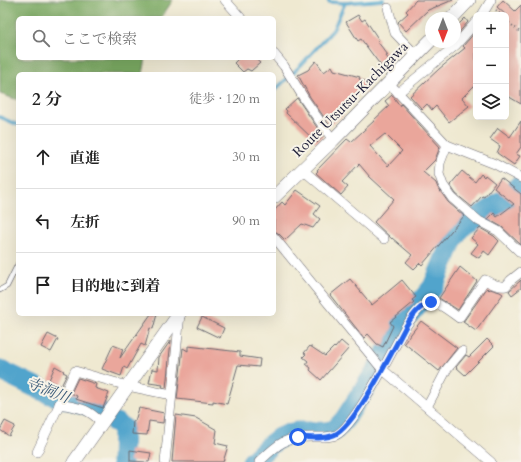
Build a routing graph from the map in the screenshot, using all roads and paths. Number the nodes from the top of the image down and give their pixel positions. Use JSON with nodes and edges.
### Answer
{"nodes":[{"id":1,"x":225,"y":0,"type":"edge"},
{"id":2,"x":469,"y":0,"type":"edge"},
{"id":3,"x":491,"y":0,"type":"edge"},
{"id":4,"x":388,"y":8,"type":"dead end"},
{"id":5,"x":458,"y":12,"type":"edge"},
{"id":6,"x":484,"y":12,"type":"edge"},
{"id":7,"x":239,"y":16,"type":"edge"},
{"id":8,"x":509,"y":23,"type":"edge"},
{"id":9,"x":473,"y":25,"type":"edge"},
{"id":10,"x":521,"y":33,"type":"edge"},
{"id":11,"x":425,"y":46,"type":"edge"},
{"id":12,"x":416,"y":55,"type":"junction"},
{"id":13,"x":276,"y":56,"type":"edge"},
{"id":14,"x":393,"y":88,"type":"junction"},
{"id":15,"x":334,"y":140,"type":"junction"},
{"id":16,"x":447,"y":145,"type":"junction"},
{"id":17,"x":302,"y":170,"type":"junction"},
{"id":18,"x":521,"y":178,"type":"edge"},
{"id":19,"x":276,"y":195,"type":"edge"},
{"id":20,"x":276,"y":239,"type":"edge"},
{"id":21,"x":384,"y":239,"type":"dead end"},
{"id":22,"x":521,"y":253,"type":"edge"},
{"id":23,"x":16,"y":268,"type":"edge"},
{"id":24,"x":521,"y":272,"type":"edge"},
{"id":25,"x":0,"y":290,"type":"edge"},
{"id":26,"x":178,"y":316,"type":"edge"},
{"id":27,"x":179,"y":316,"type":"edge"},
{"id":28,"x":462,"y":351,"type":"dead end"},
{"id":29,"x":382,"y":369,"type":"junction"},
{"id":30,"x":128,"y":386,"type":"junction"},
{"id":31,"x":171,"y":395,"type":"junction"},
{"id":32,"x":59,"y":404,"type":"junction"},
{"id":33,"x":427,"y":407,"type":"junction"},
{"id":34,"x":102,"y":423,"type":"junction"},
{"id":35,"x":37,"y":452,"type":"dead end"},
{"id":36,"x":74,"y":462,"type":"edge"},
{"id":37,"x":164,"y":462,"type":"edge"},
{"id":38,"x":259,"y":462,"type":"edge"},
{"id":39,"x":491,"y":462,"type":"edge"}],
"edges":[{"from":1,"to":7,"type":"street"},
{"from":2,"to":5,"type":"main road"},
{"from":3,"to":6,"type":"street"},
{"from":4,"to":12,"type":"street"},
{"from":8,"to":10,"type":"path"},
{"from":9,"to":14,"type":"street"},
{"from":11,"to":12,"type":"main road","name":"Route Utsutsu-Kachigawa"},
{"from":12,"to":14,"type":"main road","name":"Route Utsutsu-Kachigawa"},
{"from":13,"to":15,"type":"street"},
{"from":14,"to":15,"type":"main road","name":"Route Utsutsu-Kachigawa"},
{"from":14,"to":16,"type":"street"},
{"from":15,"to":17,"type":"main road","name":"Route Utsutsu-Kachigawa"},
{"from":16,"to":18,"type":"street"},
{"from":16,"to":22,"type":"street"},
{"from":17,"to":19,"type":"main road","name":"Route Utsutsu-Kachigawa"},
{"from":17,"to":21,"type":"street"},
{"from":20,"to":29,"type":"street"},
{"from":23,"to":25,"type":"lane"},
{"from":24,"to":29,"type":"street"},
{"from":26,"to":30,"type":"main road"},
{"from":27,"to":31,"type":"street"},
{"from":28,"to":33,"type":"street"},
{"from":29,"to":33,"type":"street"},
{"from":29,"to":38,"type":"street"},
{"from":30,"to":31,"type":"street"},
{"from":30,"to":32,"type":"street"},
{"from":30,"to":34,"type":"main road"},
{"from":31,"to":37,"type":"street"},
{"from":32,"to":34,"type":"street"},
{"from":32,"to":35,"type":"street"},
{"from":33,"to":39,"type":"street"},
{"from":34,"to":36,"type":"main road"}]}
